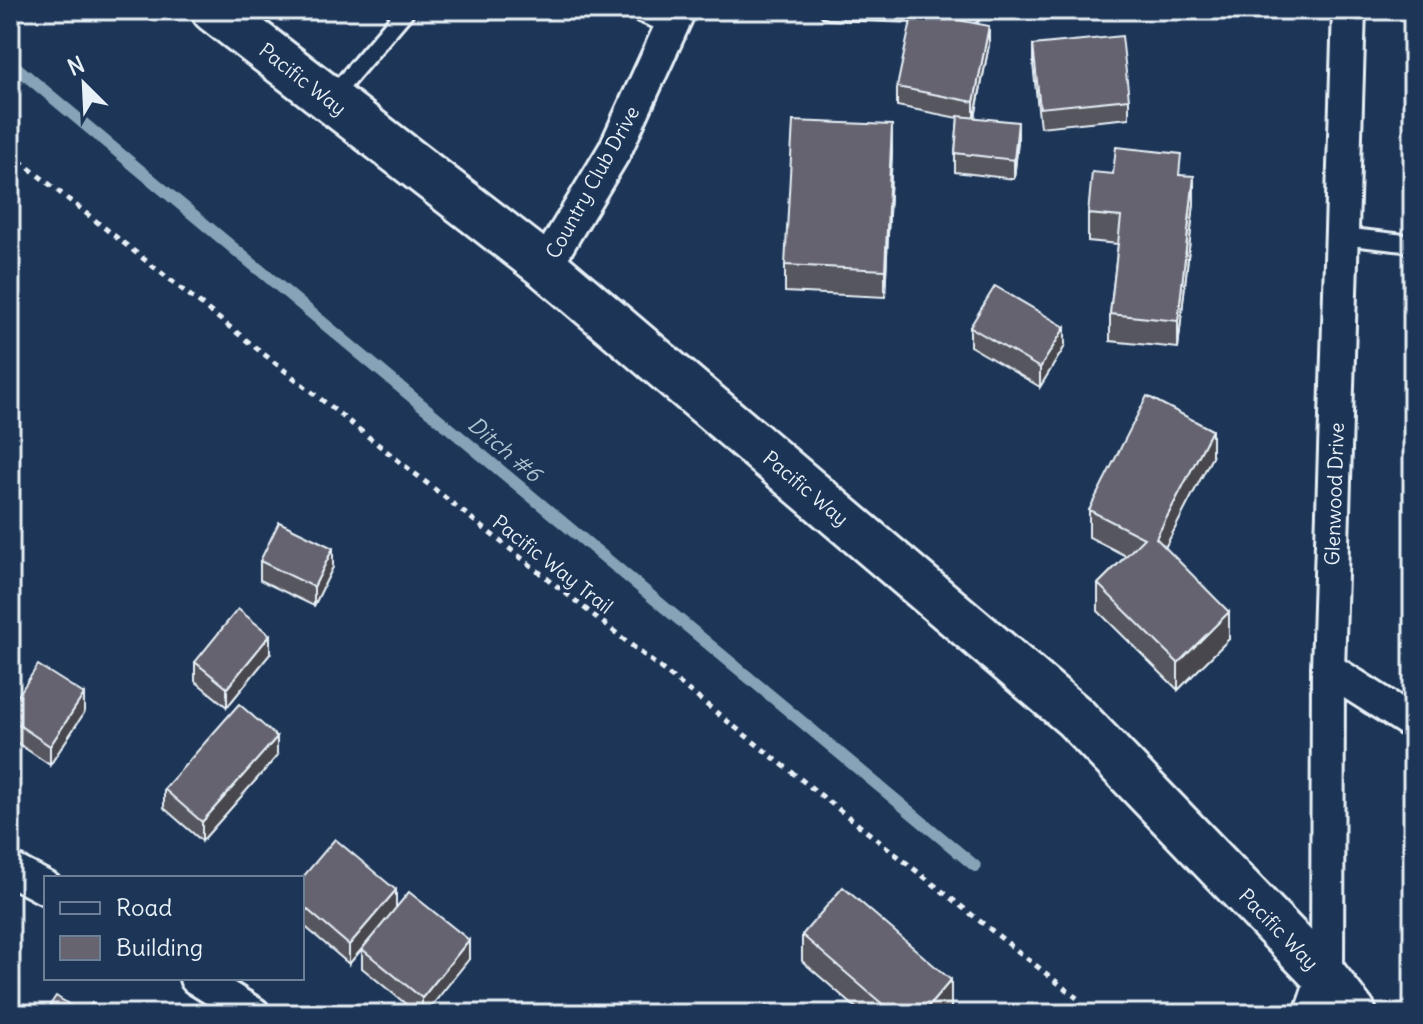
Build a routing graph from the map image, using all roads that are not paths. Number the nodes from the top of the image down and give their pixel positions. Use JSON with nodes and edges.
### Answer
{"nodes":[{"id":1,"x":214,"y":10,"type":"edge"},
{"id":2,"x":406,"y":10,"type":"edge"},
{"id":3,"x":632,"y":10,"type":"edge"},
{"id":4,"x":829,"y":10,"type":"edge"},
{"id":5,"x":847,"y":10,"type":"edge"},
{"id":6,"x":1349,"y":10,"type":"edge"},
{"id":7,"x":971,"y":15,"type":"dead end"},
{"id":8,"x":675,"y":18,"type":"edge"},
{"id":9,"x":330,"y":99,"type":"junction"},
{"id":10,"x":1342,"y":236,"type":"junction"},
{"id":11,"x":1413,"y":244,"type":"edge"},
{"id":12,"x":545,"y":266,"type":"junction"},
{"id":13,"x":1328,"y":669,"type":"junction"},
{"id":14,"x":1413,"y":723,"type":"edge"},
{"id":15,"x":10,"y":869,"type":"edge"},
{"id":16,"x":44,"y":887,"type":"edge"},
{"id":17,"x":199,"y":980,"type":"edge"},
{"id":18,"x":1321,"y":997,"type":"edge"},
{"id":19,"x":254,"y":1014,"type":"edge"},
{"id":20,"x":1354,"y":1014,"type":"edge"}],
"edges":[{"from":1,"to":9,"type":"main road","name":"Pacific Way"},
{"from":2,"to":9,"type":"lane"},
{"from":3,"to":8,"type":"lane"},
{"from":4,"to":5,"type":"lane"},
{"from":5,"to":7,"type":"lane"},
{"from":6,"to":10,"type":"street","name":"Glenwood Drive"},
{"from":8,"to":12,"type":"street","name":"Country Club Drive"},
{"from":9,"to":12,"type":"main road","name":"Pacific Way"},
{"from":10,"to":11,"type":"lane"},
{"from":10,"to":13,"type":"street","name":"Glenwood Drive"},
{"from":12,"to":18,"type":"main road","name":"Pacific Way"},
{"from":13,"to":14,"type":"street"},
{"from":13,"to":18,"type":"street","name":"Glenwood Drive"},
{"from":15,"to":16,"type":"street"},
{"from":17,"to":19,"type":"street"},
{"from":18,"to":20,"type":"main road","name":"Pacific Way"}]}
